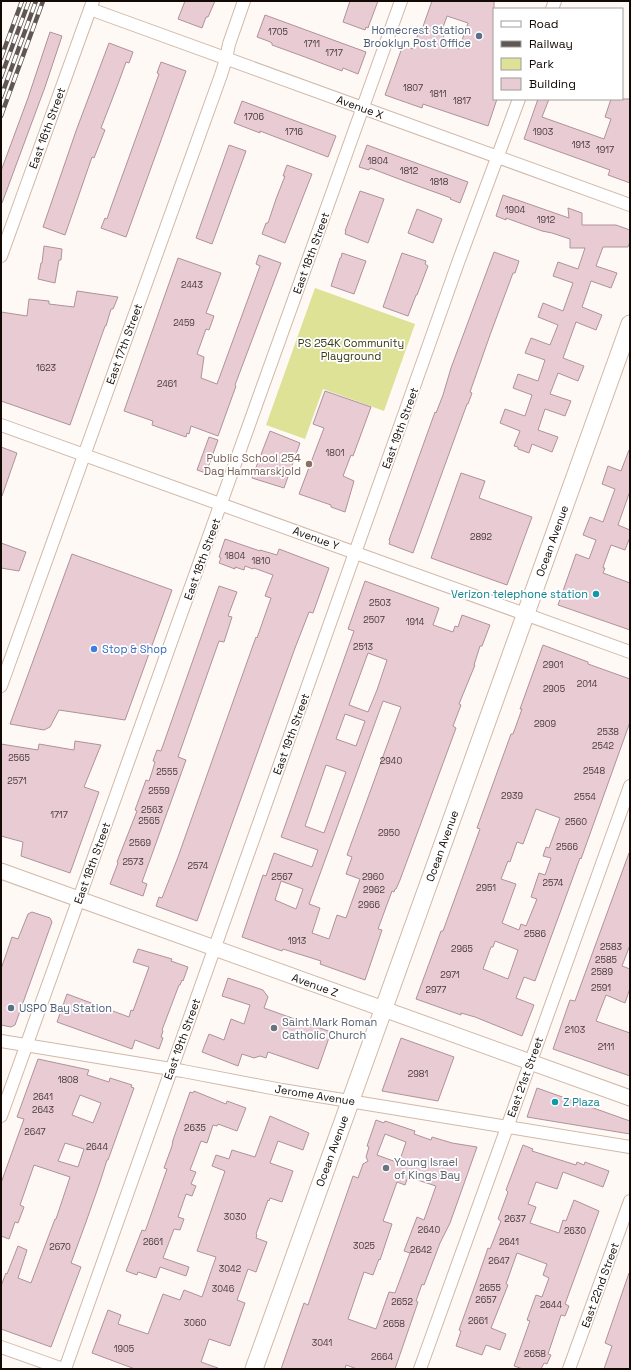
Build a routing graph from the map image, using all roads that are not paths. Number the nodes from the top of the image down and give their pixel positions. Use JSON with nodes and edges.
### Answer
{"nodes":[{"id":1,"x":244,"y":1,"type":"edge"},
{"id":2,"x":401,"y":1,"type":"edge"},
{"id":3,"x":91,"y":5,"type":"edge"},
{"id":4,"x":226,"y":59,"type":"junction"},
{"id":5,"x":519,"y":100,"type":"edge"},
{"id":6,"x":363,"y":108,"type":"junction"},
{"id":7,"x":498,"y":157,"type":"junction"},
{"id":8,"x":630,"y":205,"type":"edge"},
{"id":9,"x":1,"y":256,"type":"edge"},
{"id":10,"x":630,"y":324,"type":"edge"},
{"id":11,"x":1,"y":425,"type":"edge"},
{"id":12,"x":84,"y":455,"type":"junction"},
{"id":13,"x":221,"y":504,"type":"junction"},
{"id":14,"x":355,"y":553,"type":"junction"},
{"id":15,"x":526,"y":614,"type":"junction"},
{"id":16,"x":630,"y":652,"type":"edge"},
{"id":17,"x":1,"y":686,"type":"edge"},
{"id":18,"x":630,"y":786,"type":"edge"},
{"id":19,"x":1,"y":871,"type":"edge"},
{"id":20,"x":78,"y":899,"type":"junction"},
{"id":21,"x":214,"y":948,"type":"junction"},
{"id":22,"x":383,"y":1009,"type":"junction"},
{"id":23,"x":1,"y":1041,"type":"edge"},
{"id":24,"x":26,"y":1045,"type":"junction"},
{"id":25,"x":531,"y":1062,"type":"junction"},
{"id":26,"x":171,"y":1069,"type":"junction"},
{"id":27,"x":630,"y":1098,"type":"edge"},
{"id":28,"x":350,"y":1101,"type":"junction"},
{"id":29,"x":1,"y":1116,"type":"edge"},
{"id":30,"x":506,"y":1127,"type":"junction"},
{"id":31,"x":630,"y":1147,"type":"edge"},
{"id":32,"x":630,"y":1200,"type":"edge"},
{"id":33,"x":1,"y":1347,"type":"edge"},
{"id":34,"x":64,"y":1369,"type":"edge"},
{"id":35,"x":254,"y":1369,"type":"edge"},
{"id":36,"x":420,"y":1369,"type":"edge"},
{"id":37,"x":569,"y":1369,"type":"edge"}],
"edges":[{"from":1,"to":4,"type":"street","name":"East 17th Street"},
{"from":2,"to":6,"type":"street","name":"East 18th Street"},
{"from":3,"to":4,"type":"street","name":"Avenue X"},
{"from":3,"to":9,"type":"street","name":"East 16th Street"},
{"from":4,"to":6,"type":"street","name":"Avenue X"},
{"from":4,"to":12,"type":"street","name":"East 17th Street"},
{"from":5,"to":7,"type":"street","name":"East 19th Street"},
{"from":6,"to":7,"type":"street","name":"Avenue X"},
{"from":6,"to":13,"type":"street","name":"East 18th Street"},
{"from":7,"to":8,"type":"street","name":"Avenue X"},
{"from":7,"to":14,"type":"street","name":"East 19th Street"},
{"from":10,"to":15,"type":"main road","name":"Ocean Avenue"},
{"from":11,"to":12,"type":"street","name":"Avenue Y"},
{"from":12,"to":13,"type":"street","name":"Avenue Y"},
{"from":12,"to":17,"type":"street","name":"East 17th Street"},
{"from":13,"to":14,"type":"street","name":"Avenue Y"},
{"from":13,"to":20,"type":"street","name":"East 18th Street"},
{"from":14,"to":15,"type":"street","name":"Avenue Y"},
{"from":14,"to":21,"type":"street","name":"East 19th Street"},
{"from":15,"to":16,"type":"street","name":"Avenue Y"},
{"from":15,"to":22,"type":"main road","name":"Ocean Avenue"},
{"from":18,"to":25,"type":"street","name":"East 21st Street"},
{"from":19,"to":20,"type":"street","name":"Avenue Z"},
{"from":20,"to":21,"type":"street","name":"Avenue Z"},
{"from":20,"to":24,"type":"street","name":"East 18th Street"},
{"from":21,"to":22,"type":"street","name":"Avenue Z"},
{"from":21,"to":26,"type":"street","name":"East 19th Street"},
{"from":22,"to":25,"type":"street","name":"Avenue Z"},
{"from":22,"to":28,"type":"main road","name":"Ocean Avenue"},
{"from":23,"to":24,"type":"street","name":"Jerome Avenue"},
{"from":24,"to":26,"type":"street","name":"Jerome Avenue"},
{"from":24,"to":29,"type":"street","name":"East 18th Street"},
{"from":25,"to":27,"type":"street","name":"Avenue Z"},
{"from":25,"to":30,"type":"street","name":"East 21st Street"},
{"from":26,"to":28,"type":"street","name":"Jerome Avenue"},
{"from":26,"to":34,"type":"street","name":"East 19th Street"},
{"from":28,"to":30,"type":"street","name":"Jerome Avenue"},
{"from":28,"to":35,"type":"main road","name":"Ocean Avenue"},
{"from":30,"to":31,"type":"street","name":"Jerome Avenue"},
{"from":30,"to":36,"type":"street","name":"East 21st Street"},
{"from":32,"to":37,"type":"street","name":"East 22nd Street"},
{"from":33,"to":34,"type":"street"}]}
